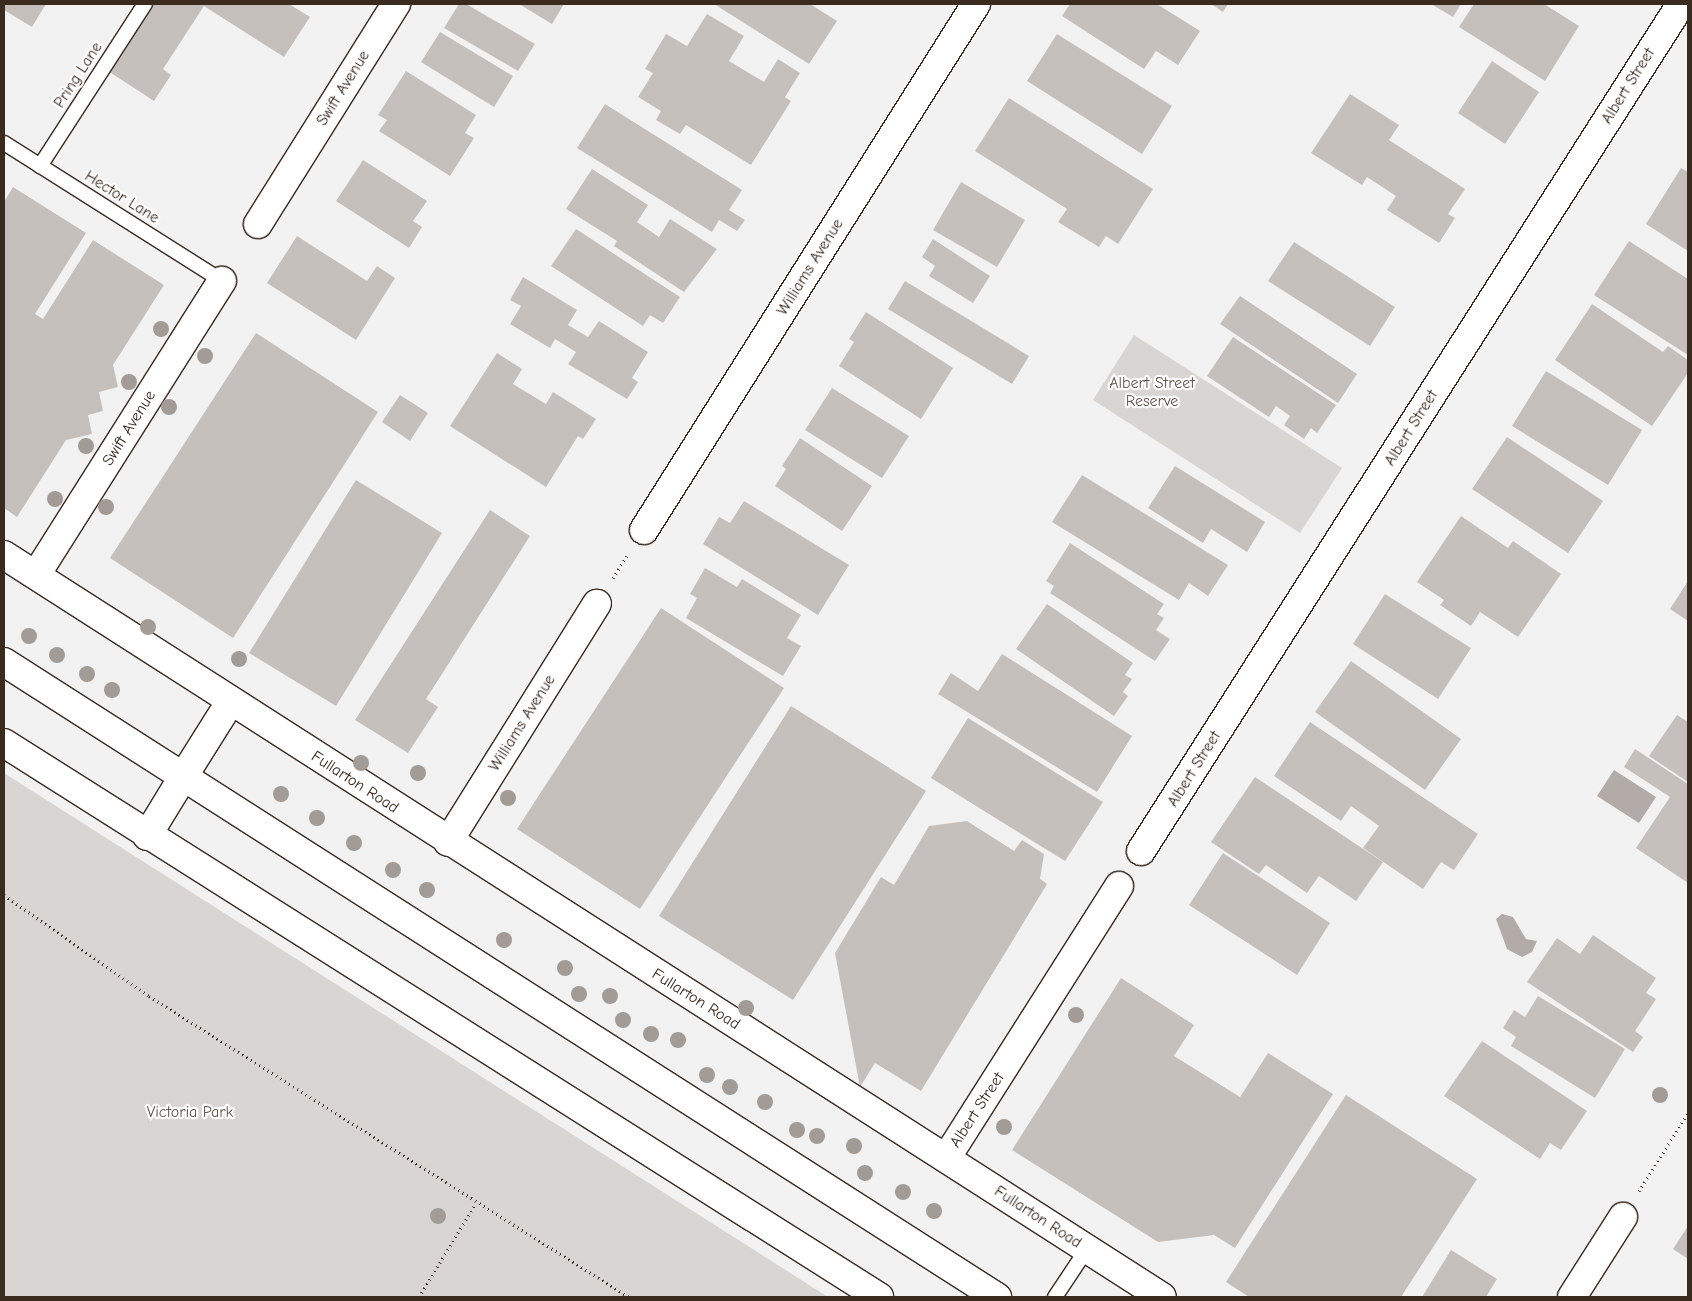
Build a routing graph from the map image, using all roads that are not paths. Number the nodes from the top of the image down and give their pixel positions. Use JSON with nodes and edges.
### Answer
{"nodes":[{"id":1,"x":145,"y":4,"type":"edge"},
{"id":2,"x":396,"y":4,"type":"edge"},
{"id":3,"x":976,"y":4,"type":"edge"},
{"id":4,"x":1681,"y":4,"type":"edge"},
{"id":5,"x":4,"y":143,"type":"edge"},
{"id":6,"x":40,"y":166,"type":"junction"},
{"id":7,"x":258,"y":224,"type":"dead end"},
{"id":8,"x":222,"y":281,"type":"joint"},
{"id":9,"x":644,"y":530,"type":"road end"},
{"id":10,"x":4,"y":555,"type":"edge"},
{"id":11,"x":36,"y":575,"type":"junction"},
{"id":12,"x":597,"y":604,"type":"road end"},
{"id":13,"x":4,"y":662,"type":"edge"},
{"id":14,"x":230,"y":702,"type":"junction"},
{"id":15,"x":4,"y":743,"type":"edge"},
{"id":16,"x":183,"y":777,"type":"junction"},
{"id":17,"x":147,"y":836,"type":"junction"},
{"id":18,"x":448,"y":842,"type":"junction"},
{"id":19,"x":1141,"y":851,"type":"dead end"},
{"id":20,"x":1119,"y":886,"type":"dead end"},
{"id":21,"x":947,"y":1157,"type":"junction"},
{"id":22,"x":1623,"y":1217,"type":"road end"},
{"id":23,"x":1087,"y":1249,"type":"junction"},
{"id":24,"x":879,"y":1297,"type":"edge"},
{"id":25,"x":997,"y":1297,"type":"edge"},
{"id":26,"x":1055,"y":1297,"type":"edge"},
{"id":27,"x":1162,"y":1297,"type":"edge"},
{"id":28,"x":1572,"y":1297,"type":"edge"}],
"edges":[{"from":1,"to":6,"type":"lane","name":"Pring Lane"},
{"from":2,"to":7,"type":"main road","name":"Swift Avenue"},
{"from":3,"to":9,"type":"main road","name":"Williams Avenue"},
{"from":4,"to":19,"type":"main road","name":"Albert Street"},
{"from":5,"to":6,"type":"lane","name":"Hector Lane"},
{"from":6,"to":8,"type":"lane","name":"Hector Lane"},
{"from":8,"to":11,"type":"main road","name":"Swift Avenue"},
{"from":10,"to":11,"type":"main road","name":"Fullarton Road"},
{"from":11,"to":14,"type":"main road","name":"Fullarton Road"},
{"from":12,"to":18,"type":"main road","name":"Williams Avenue"},
{"from":13,"to":16,"type":"main road"},
{"from":14,"to":16,"type":"main road"},
{"from":14,"to":18,"type":"main road","name":"Fullarton Road"},
{"from":15,"to":17,"type":"main road"},
{"from":16,"to":17,"type":"main road"},
{"from":16,"to":25,"type":"main road"},
{"from":17,"to":24,"type":"main road"},
{"from":18,"to":21,"type":"main road","name":"Fullarton Road"},
{"from":20,"to":21,"type":"main road","name":"Albert Street"},
{"from":21,"to":23,"type":"main road","name":"Fullarton Road"},
{"from":22,"to":28,"type":"main road"},
{"from":23,"to":26,"type":"lane"},
{"from":23,"to":27,"type":"main road","name":"Fullarton Road"}]}
